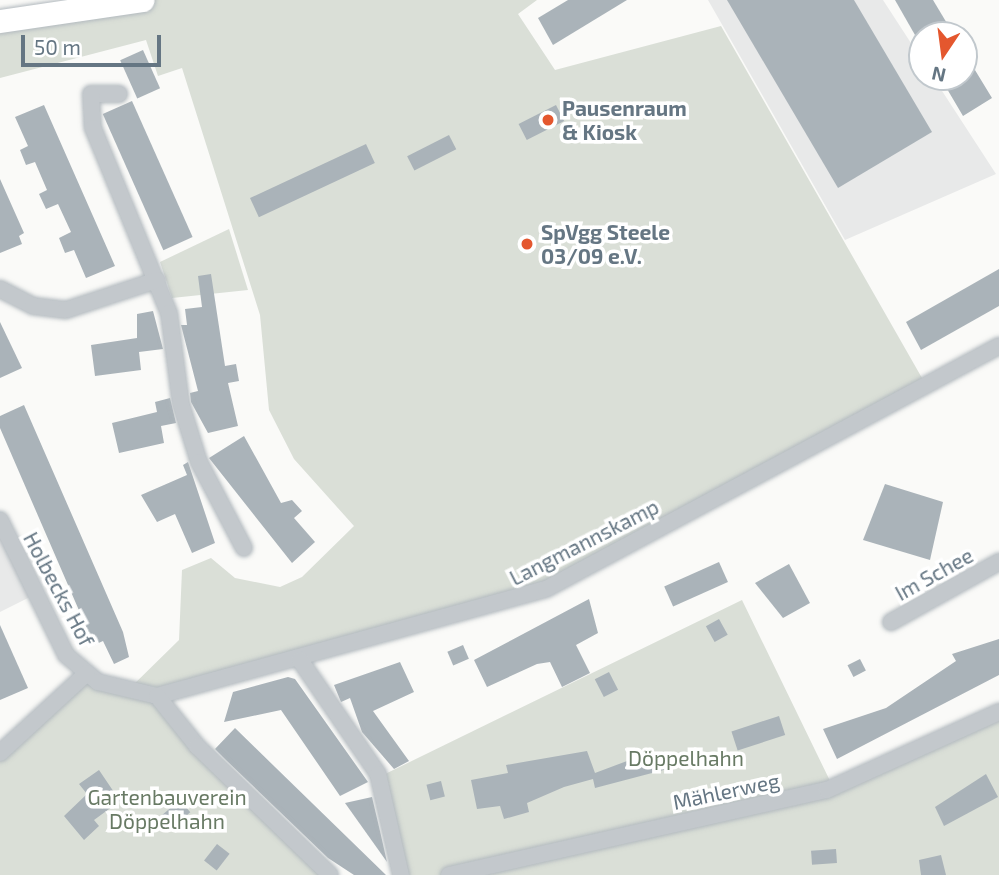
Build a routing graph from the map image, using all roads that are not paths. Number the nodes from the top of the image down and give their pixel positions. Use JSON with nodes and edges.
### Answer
{"nodes":[{"id":1,"x":142,"y":0,"type":"edge"},
{"id":2,"x":0,"y":21,"type":"edge"},
{"id":3,"x":119,"y":94,"type":"dead end"},
{"id":4,"x":157,"y":279,"type":"junction"},
{"id":5,"x":0,"y":289,"type":"edge"},
{"id":6,"x":999,"y":346,"type":"edge"},
{"id":7,"x":0,"y":520,"type":"edge"},
{"id":8,"x":244,"y":548,"type":"dead end"},
{"id":9,"x":999,"y":562,"type":"edge"},
{"id":10,"x":891,"y":622,"type":"dead end"},
{"id":11,"x":300,"y":660,"type":"junction"},
{"id":12,"x":87,"y":673,"type":"junction"},
{"id":13,"x":157,"y":696,"type":"junction"},
{"id":14,"x":999,"y":712,"type":"edge"},
{"id":15,"x":0,"y":753,"type":"edge"},
{"id":16,"x":330,"y":875,"type":"edge"},
{"id":17,"x":401,"y":875,"type":"edge"},
{"id":18,"x":449,"y":875,"type":"edge"}],
"edges":[{"from":1,"to":2,"type":"main road"},
{"from":3,"to":4,"type":"street"},
{"from":4,"to":5,"type":"street"},
{"from":4,"to":8,"type":"street"},
{"from":6,"to":11,"type":"street","name":"Langmannskamp"},
{"from":7,"to":12,"type":"street","name":"Holbecks Hof"},
{"from":9,"to":10,"type":"street","name":"Im Schee"},
{"from":11,"to":13,"type":"street","name":"Langmannskamp"},
{"from":11,"to":17,"type":"street"},
{"from":12,"to":13,"type":"street","name":"Holbecks Hof"},
{"from":12,"to":15,"type":"street","name":"Holbecks Hof"},
{"from":13,"to":16,"type":"street"},
{"from":14,"to":18,"type":"street","name":"Mählerweg"}]}
